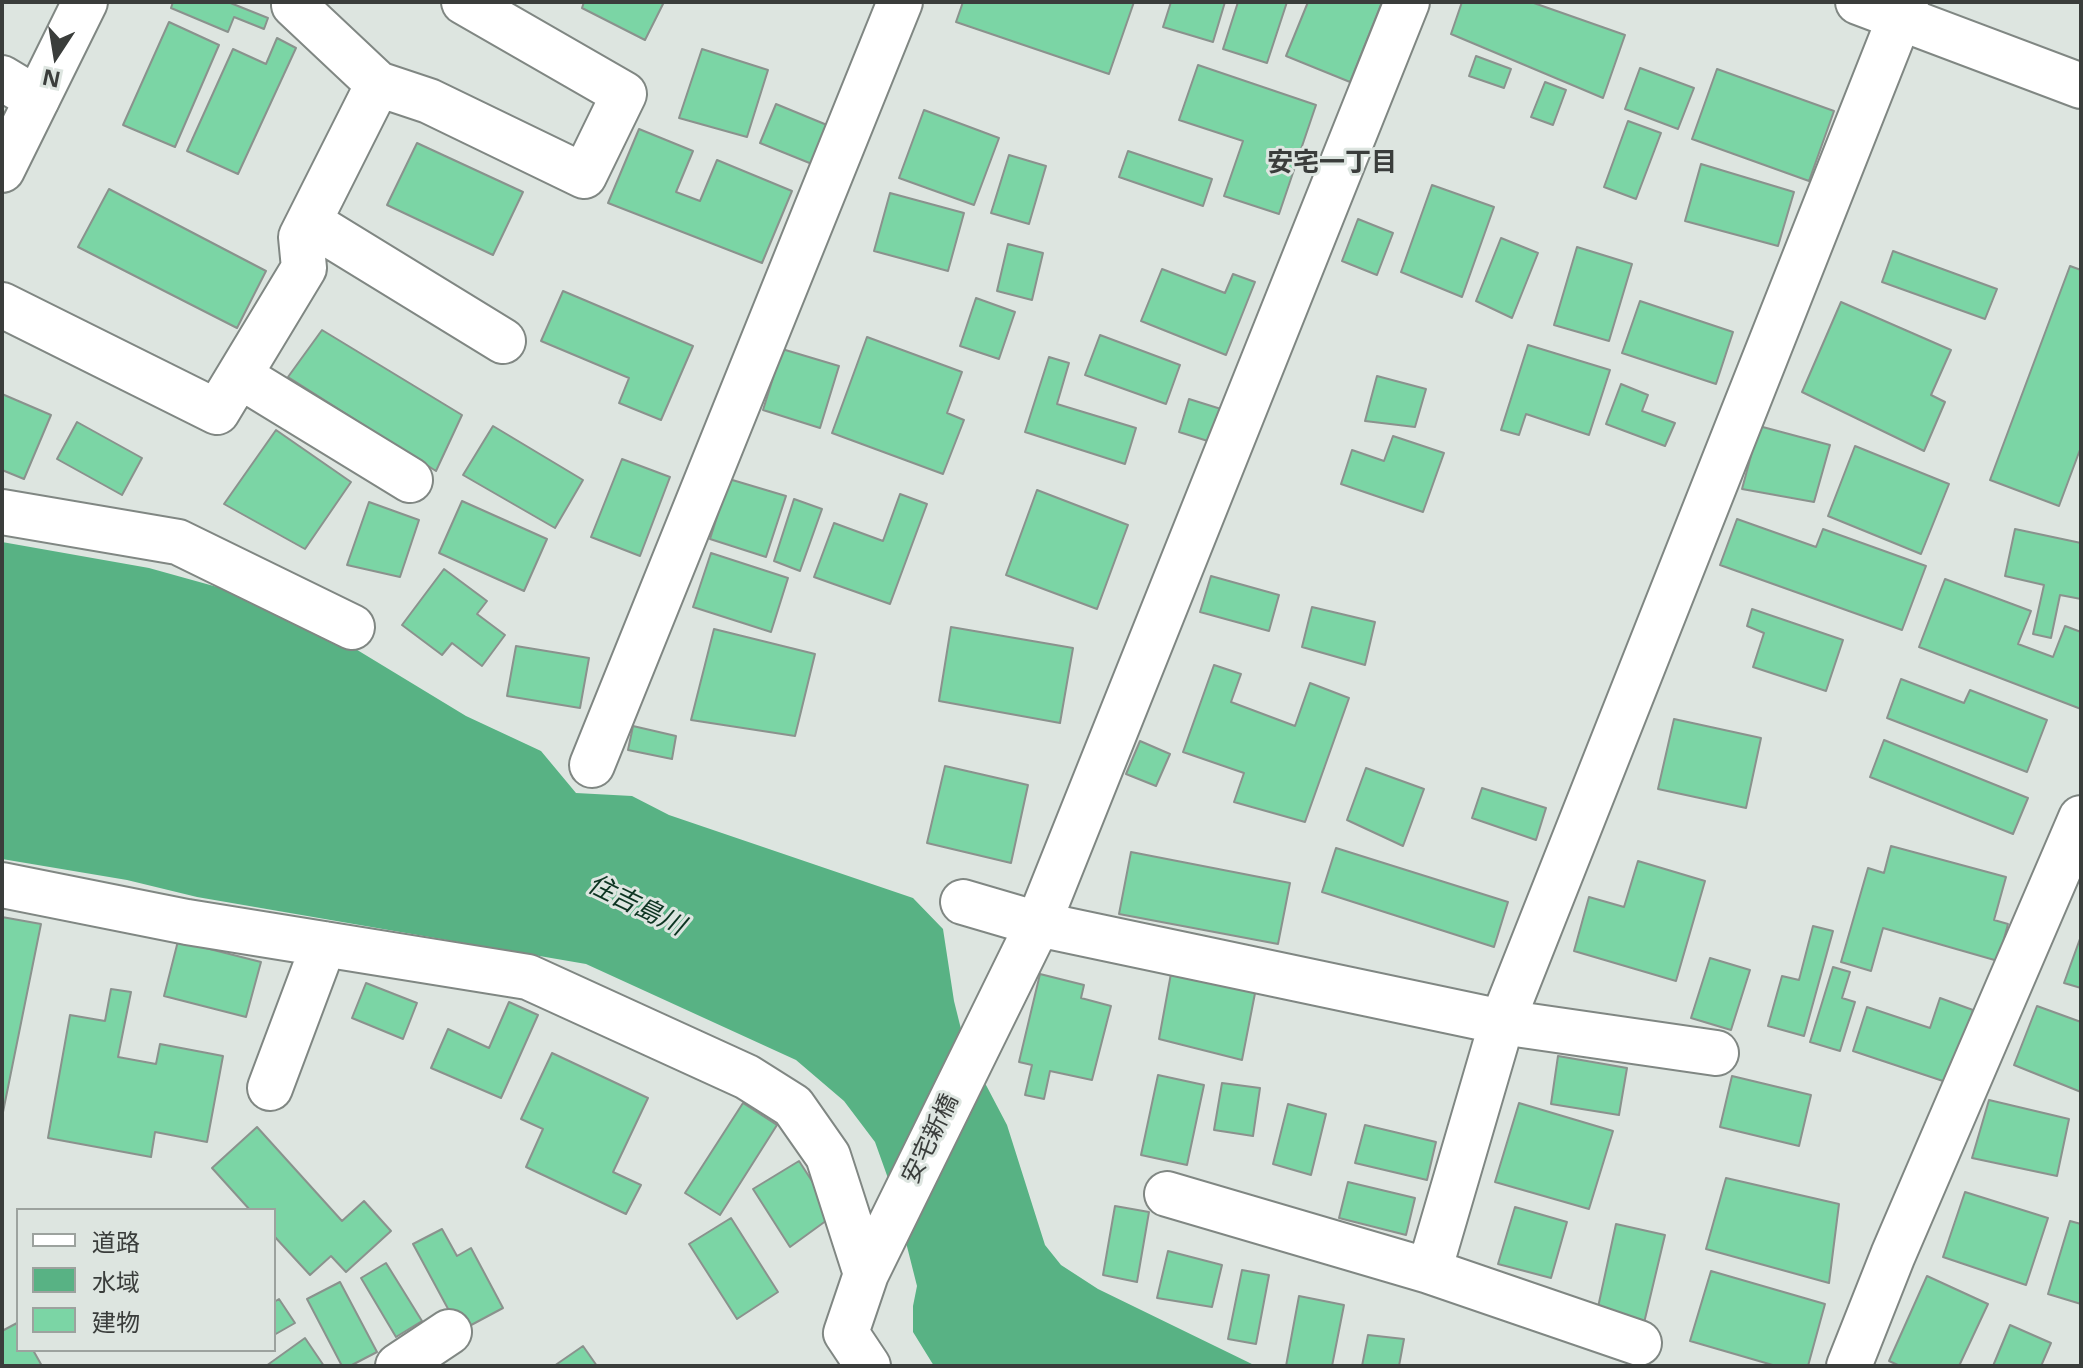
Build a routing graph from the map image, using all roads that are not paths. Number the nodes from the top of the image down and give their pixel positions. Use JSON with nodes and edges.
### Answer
{"nodes":[{"id":1,"x":85,"y":2,"type":"edge"},
{"id":2,"x":296,"y":2,"type":"edge"},
{"id":3,"x":464,"y":2,"type":"edge"},
{"id":4,"x":900,"y":2,"type":"edge"},
{"id":5,"x":1407,"y":2,"type":"edge"},
{"id":6,"x":1858,"y":2,"type":"edge"},
{"id":7,"x":1903,"y":10,"type":"edge"},
{"id":8,"x":378,"y":84,"type":"junction"},
{"id":9,"x":2081,"y":86,"type":"edge"},
{"id":10,"x":20,"y":89,"type":"edge"},
{"id":11,"x":2,"y":170,"type":"edge"},
{"id":12,"x":309,"y":222,"type":"junction"},
{"id":13,"x":2,"y":305,"type":"edge"},
{"id":14,"x":503,"y":341,"type":"dead end"},
{"id":15,"x":240,"y":376,"type":"junction"},
{"id":16,"x":410,"y":480,"type":"dead end"},
{"id":17,"x":2,"y":512,"type":"edge"},
{"id":18,"x":352,"y":627,"type":"dead end"},
{"id":19,"x":592,"y":765,"type":"dead end"},
{"id":20,"x":2081,"y":818,"type":"edge"},
{"id":21,"x":2,"y":885,"type":"edge"},
{"id":22,"x":963,"y":902,"type":"dead end"},
{"id":23,"x":1038,"y":924,"type":"junction"},
{"id":24,"x":324,"y":944,"type":"junction"},
{"id":25,"x":1502,"y":1022,"type":"junction"},
{"id":26,"x":1716,"y":1053,"type":"dead end"},
{"id":27,"x":270,"y":1088,"type":"dead end"},
{"id":28,"x":1167,"y":1194,"type":"dead end"},
{"id":29,"x":1429,"y":1271,"type":"junction"},
{"id":30,"x":866,"y":1274,"type":"junction"},
{"id":31,"x":449,"y":1332,"type":"dead end"},
{"id":32,"x":1639,"y":1343,"type":"dead end"},
{"id":33,"x":848,"y":1355,"type":"edge"},
{"id":34,"x":398,"y":1366,"type":"edge"},
{"id":35,"x":1849,"y":1366,"type":"edge"}],
"edges":[{"from":1,"to":10,"type":"street"},
{"from":2,"to":8,"type":"street"},
{"from":3,"to":8,"type":"street"},
{"from":4,"to":19,"type":"street"},
{"from":5,"to":23,"type":"street","name":"安宅新橋"},
{"from":6,"to":7,"type":"street"},
{"from":7,"to":9,"type":"street"},
{"from":7,"to":25,"type":"street"},
{"from":8,"to":12,"type":"street"},
{"from":10,"to":11,"type":"street"},
{"from":12,"to":14,"type":"street"},
{"from":12,"to":15,"type":"street"},
{"from":13,"to":15,"type":"street"},
{"from":15,"to":16,"type":"street"},
{"from":17,"to":18,"type":"street"},
{"from":20,"to":35,"type":"street"},
{"from":21,"to":24,"type":"street"},
{"from":22,"to":23,"type":"street"},
{"from":23,"to":25,"type":"street"},
{"from":23,"to":30,"type":"street","name":"安宅新橋"},
{"from":24,"to":27,"type":"street"},
{"from":24,"to":30,"type":"street"},
{"from":25,"to":26,"type":"street"},
{"from":25,"to":29,"type":"street"},
{"from":28,"to":29,"type":"street"},
{"from":29,"to":32,"type":"street"},
{"from":30,"to":33,"type":"street","name":"安宅新橋"},
{"from":31,"to":34,"type":"street"}]}
